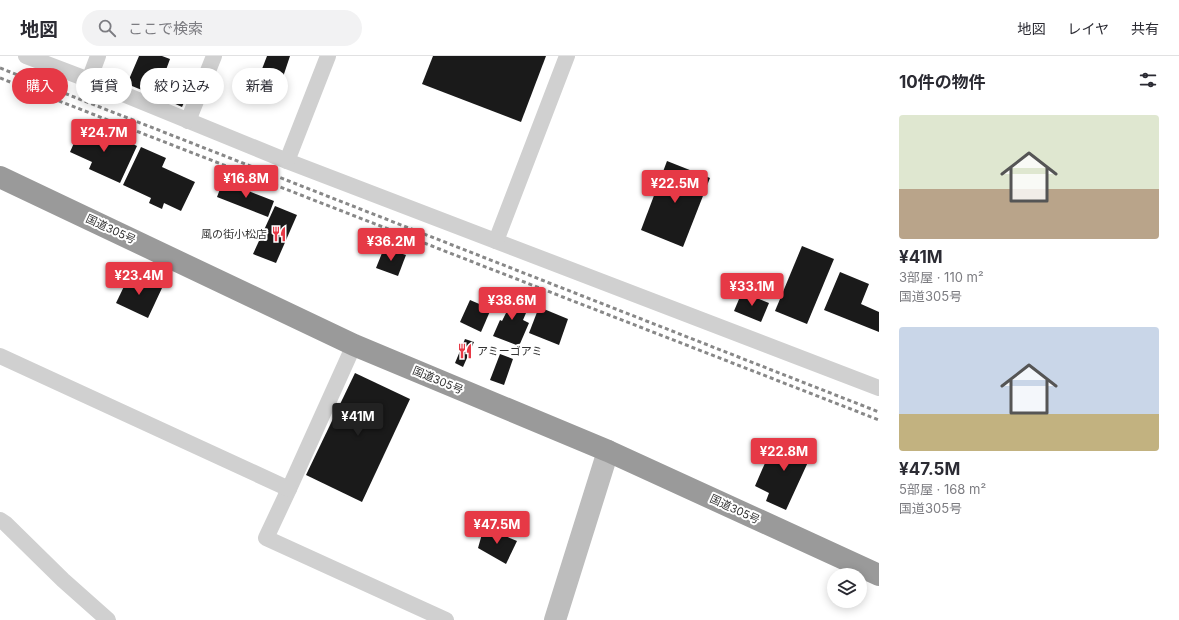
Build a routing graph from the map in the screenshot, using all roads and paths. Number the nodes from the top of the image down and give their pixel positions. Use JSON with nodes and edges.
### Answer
{"nodes":[{"id":1,"x":26,"y":56,"type":"edge"},
{"id":2,"x":98,"y":56,"type":"edge"},
{"id":3,"x":214,"y":56,"type":"edge"},
{"id":4,"x":328,"y":56,"type":"edge"},
{"id":5,"x":567,"y":56,"type":"edge"},
{"id":6,"x":94,"y":68,"type":"edge"},
{"id":7,"x":76,"y":75,"type":"edge"},
{"id":8,"x":132,"y":98,"type":"edge"},
{"id":9,"x":188,"y":121,"type":"junction"},
{"id":10,"x":287,"y":161,"type":"junction"},
{"id":11,"x":0,"y":177,"type":"edge"},
{"id":12,"x":496,"y":241,"type":"junction"},
{"id":13,"x":354,"y":344,"type":"junction"},
{"id":14,"x":0,"y":356,"type":"edge"},
{"id":15,"x":879,"y":388,"type":"edge"},
{"id":16,"x":608,"y":451,"type":"junction"},
{"id":17,"x":289,"y":489,"type":"junction"},
{"id":18,"x":0,"y":520,"type":"edge"},
{"id":19,"x":879,"y":575,"type":"edge"},
{"id":20,"x":108,"y":620,"type":"edge"},
{"id":21,"x":446,"y":620,"type":"edge"},
{"id":22,"x":555,"y":620,"type":"edge"}],
"edges":[{"from":1,"to":7,"type":"street"},
{"from":2,"to":6,"type":"street"},
{"from":3,"to":9,"type":"street"},
{"from":4,"to":10,"type":"street"},
{"from":5,"to":12,"type":"street"},
{"from":8,"to":9,"type":"street"},
{"from":9,"to":10,"type":"street"},
{"from":10,"to":12,"type":"street"},
{"from":11,"to":13,"type":"highway","name":"国道305号"},
{"from":12,"to":15,"type":"street"},
{"from":13,"to":16,"type":"highway","name":"国道305号"},
{"from":13,"to":17,"type":"street"},
{"from":14,"to":17,"type":"street"},
{"from":16,"to":19,"type":"highway","name":"国道305号"},
{"from":16,"to":22,"type":"street"},
{"from":17,"to":21,"type":"street"},
{"from":18,"to":20,"type":"street"}]}
